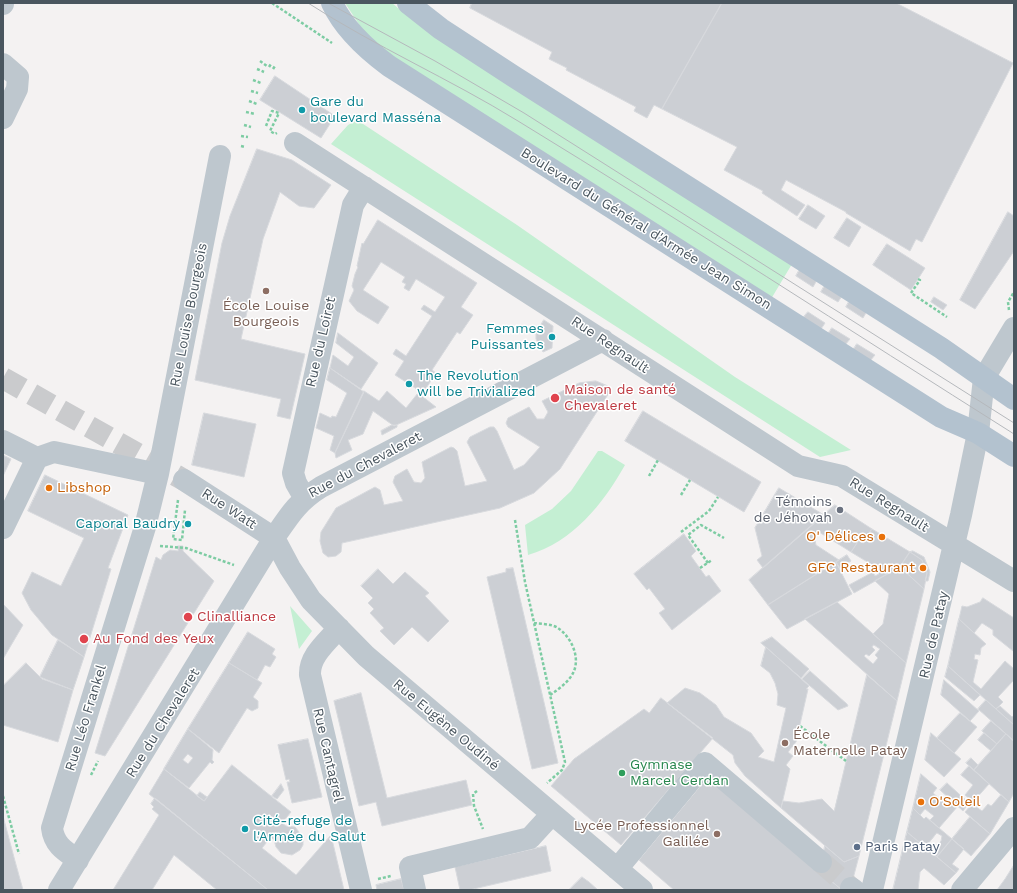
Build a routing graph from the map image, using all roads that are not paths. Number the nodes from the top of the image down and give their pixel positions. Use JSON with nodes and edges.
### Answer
{"nodes":[{"id":1,"x":408,"y":3,"type":"edge"},
{"id":2,"x":332,"y":4,"type":"edge"},
{"id":3,"x":3,"y":64,"type":"edge"},
{"id":4,"x":3,"y":118,"type":"edge"},
{"id":5,"x":288,"y":137,"type":"road end"},
{"id":6,"x":220,"y":156,"type":"dead end"},
{"id":7,"x":364,"y":187,"type":"junction"},
{"id":8,"x":1014,"y":328,"type":"edge"},
{"id":9,"x":603,"y":340,"type":"junction"},
{"id":10,"x":984,"y":378,"type":"junction"},
{"id":11,"x":1014,"y":399,"type":"edge"},
{"id":12,"x":978,"y":433,"type":"junction"},
{"id":13,"x":3,"y":441,"type":"edge"},
{"id":14,"x":1014,"y":456,"type":"edge"},
{"id":15,"x":37,"y":458,"type":"junction"},
{"id":16,"x":158,"y":474,"type":"junction"},
{"id":17,"x":181,"y":486,"type":"tunnel mouth"},
{"id":18,"x":304,"y":497,"type":"junction"},
{"id":19,"x":3,"y":528,"type":"edge"},
{"id":20,"x":274,"y":538,"type":"junction"},
{"id":21,"x":955,"y":545,"type":"junction"},
{"id":22,"x":1014,"y":581,"type":"edge"},
{"id":23,"x":339,"y":628,"type":"junction"},
{"id":24,"x":552,"y":814,"type":"junction"},
{"id":25,"x":1014,"y":828,"type":"edge"},
{"id":26,"x":78,"y":860,"type":"junction"},
{"id":27,"x":821,"y":862,"type":"tunnel mouth"},
{"id":28,"x":617,"y":869,"type":"junction"},
{"id":29,"x":859,"y":889,"type":"edge"},
{"id":30,"x":59,"y":890,"type":"edge"},
{"id":31,"x":361,"y":890,"type":"edge"},
{"id":32,"x":415,"y":890,"type":"edge"},
{"id":33,"x":642,"y":890,"type":"edge"},
{"id":34,"x":962,"y":890,"type":"edge"}],
"edges":[{"from":1,"to":10,"type":"main road"},
{"from":2,"to":12,"type":"main road","name":"Boulevard du Général d'Armée Jean Simon"},
{"from":3,"to":4,"type":"street"},
{"from":5,"to":7,"type":"street","name":"Rue Regnault"},
{"from":6,"to":16,"type":"street","name":"Rue Louise Bourgeois"},
{"from":7,"to":9,"type":"street","name":"Rue Regnault"},
{"from":7,"to":18,"type":"street","name":"Rue du Loiret"},
{"from":8,"to":10,"type":"street"},
{"from":9,"to":18,"type":"street","name":"Rue du Chevaleret"},
{"from":9,"to":21,"type":"street","name":"Rue Regnault"},
{"from":10,"to":11,"type":"main road"},
{"from":10,"to":12,"type":"street","name":"Rue de Patay"},
{"from":12,"to":14,"type":"main road","name":"Boulevard du Général d'Armée Jean Simon"},
{"from":12,"to":21,"type":"street","name":"Rue de Patay"},
{"from":13,"to":15,"type":"street"},
{"from":15,"to":16,"type":"street"},
{"from":15,"to":19,"type":"street"},
{"from":16,"to":26,"type":"street","name":"Rue Léo Frankel"},
{"from":17,"to":20,"type":"street","name":"Rue Watt"},
{"from":18,"to":20,"type":"street","name":"Rue du Chevaleret"},
{"from":20,"to":23,"type":"street","name":"Rue Eugène Oudiné"},
{"from":20,"to":26,"type":"street","name":"Rue du Chevaleret"},
{"from":21,"to":22,"type":"street","name":"Rue Regnault"},
{"from":21,"to":29,"type":"street","name":"Rue de Patay"},
{"from":23,"to":24,"type":"street","name":"Rue Eugène Oudiné"},
{"from":23,"to":31,"type":"street","name":"Rue Cantagrel"},
{"from":24,"to":28,"type":"street","name":"Rue Eugène Oudiné"},
{"from":24,"to":32,"type":"street"},
{"from":25,"to":34,"type":"street"},
{"from":26,"to":30,"type":"street","name":"Rue du Chevaleret"},
{"from":27,"to":28,"type":"street"},
{"from":28,"to":33,"type":"street","name":"Rue Eugène Oudiné"}]}
